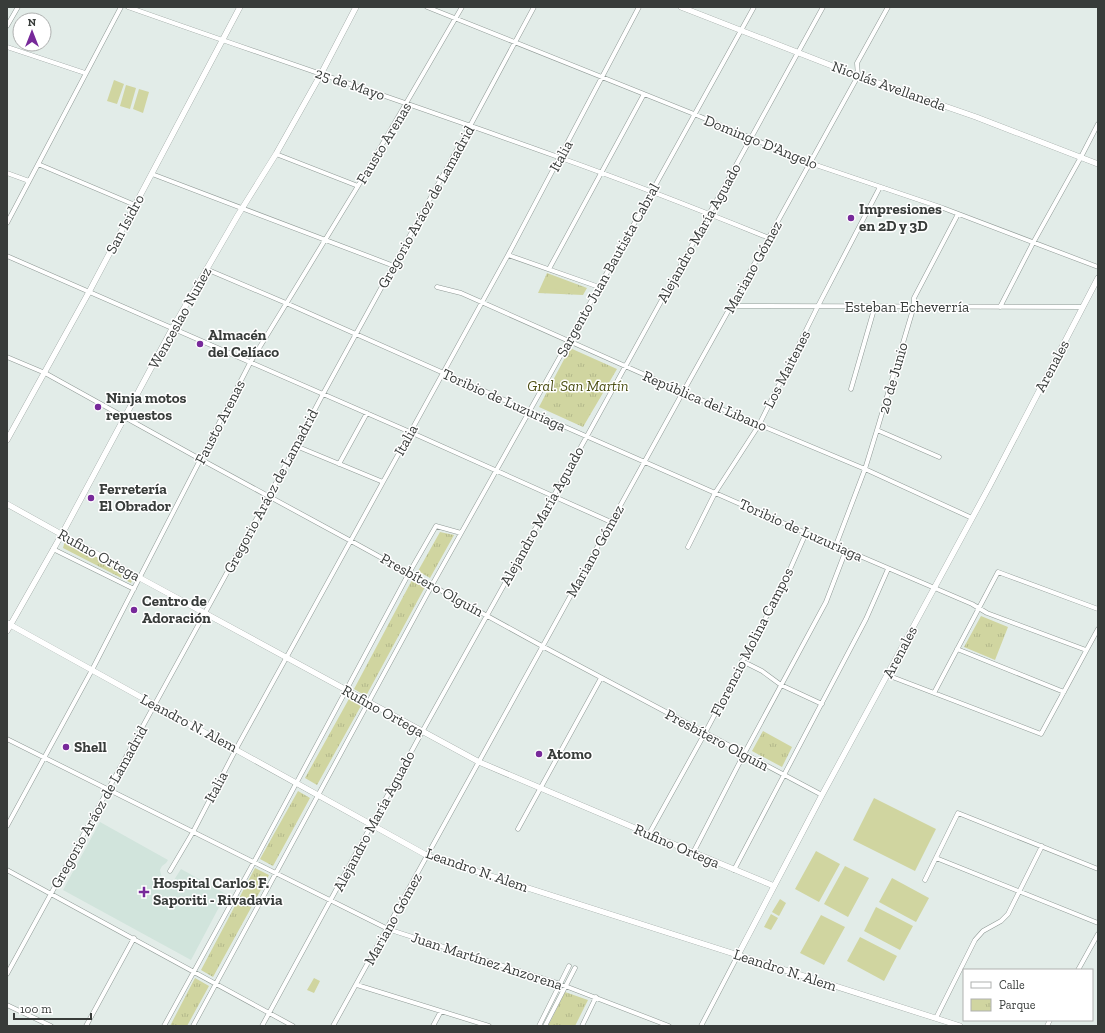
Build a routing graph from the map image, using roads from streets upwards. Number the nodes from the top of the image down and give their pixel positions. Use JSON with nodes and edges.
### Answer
{"nodes":[{"id":1,"x":18,"y":7,"type":"edge"},
{"id":2,"x":121,"y":7,"type":"edge"},
{"id":3,"x":128,"y":7,"type":"edge"},
{"id":4,"x":240,"y":7,"type":"edge"},
{"id":5,"x":356,"y":7,"type":"edge"},
{"id":6,"x":427,"y":7,"type":"edge"},
{"id":7,"x":462,"y":7,"type":"edge"},
{"id":8,"x":534,"y":7,"type":"edge"},
{"id":9,"x":639,"y":7,"type":"edge"},
{"id":10,"x":681,"y":7,"type":"edge"},
{"id":11,"x":754,"y":7,"type":"edge"},
{"id":12,"x":823,"y":7,"type":"edge"},
{"id":13,"x":886,"y":7,"type":"edge"},
{"id":14,"x":456,"y":18,"type":"junction"},
{"id":15,"x":8,"y":21,"type":"edge"},
{"id":16,"x":7,"y":26,"type":"edge"},
{"id":17,"x":742,"y":30,"type":"junction"},
{"id":18,"x":222,"y":41,"type":"junction"},
{"id":19,"x":515,"y":42,"type":"junction"},
{"id":20,"x":7,"y":47,"type":"edge"},
{"id":21,"x":799,"y":52,"type":"junction"},
{"id":22,"x":85,"y":74,"type":"junction"},
{"id":23,"x":321,"y":74,"type":"junction"},
{"id":24,"x":858,"y":76,"type":"junction"},
{"id":25,"x":602,"y":77,"type":"junction"},
{"id":26,"x":644,"y":94,"type":"junction"},
{"id":27,"x":407,"y":104,"type":"junction"},
{"id":28,"x":694,"y":114,"type":"junction"},
{"id":29,"x":1098,"y":124,"type":"edge"},
{"id":30,"x":470,"y":126,"type":"junction"},
{"id":31,"x":751,"y":139,"type":"junction"},
{"id":32,"x":276,"y":154,"type":"junction"},
{"id":33,"x":561,"y":157,"type":"junction"},
{"id":34,"x":1081,"y":157,"type":"junction"},
{"id":35,"x":810,"y":163,"type":"junction"},
{"id":36,"x":38,"y":164,"type":"junction"},
{"id":37,"x":1098,"y":164,"type":"edge"},
{"id":38,"x":7,"y":172,"type":"edge"},
{"id":39,"x":602,"y":173,"type":"junction"},
{"id":40,"x":152,"y":174,"type":"junction"},
{"id":41,"x":29,"y":181,"type":"junction"},
{"id":42,"x":358,"y":186,"type":"junction"},
{"id":43,"x":880,"y":187,"type":"junction"},
{"id":44,"x":652,"y":191,"type":"junction"},
{"id":45,"x":135,"y":205,"type":"junction"},
{"id":46,"x":243,"y":207,"type":"junction"},
{"id":47,"x":710,"y":214,"type":"junction"},
{"id":48,"x":958,"y":214,"type":"junction"},
{"id":49,"x":7,"y":223,"type":"edge"},
{"id":50,"x":769,"y":238,"type":"junction"},
{"id":51,"x":326,"y":239,"type":"junction"},
{"id":52,"x":1033,"y":243,"type":"junction"},
{"id":53,"x":508,"y":255,"type":"junction"},
{"id":54,"x":7,"y":256,"type":"edge"},
{"id":55,"x":394,"y":266,"type":"junction"},
{"id":56,"x":1098,"y":267,"type":"edge"},
{"id":57,"x":206,"y":269,"type":"junction"},
{"id":58,"x":549,"y":269,"type":"junction"},
{"id":59,"x":1098,"y":278,"type":"edge"},
{"id":60,"x":437,"y":287,"type":"dead end"},
{"id":61,"x":599,"y":287,"type":"junction"},
{"id":62,"x":89,"y":292,"type":"junction"},
{"id":63,"x":286,"y":303,"type":"junction"},
{"id":64,"x":482,"y":303,"type":"junction"},
{"id":65,"x":732,"y":306,"type":"junction"},
{"id":66,"x":818,"y":306,"type":"junction"},
{"id":67,"x":875,"y":306,"type":"junction"},
{"id":68,"x":914,"y":306,"type":"junction"},
{"id":69,"x":1000,"y":307,"type":"junction"},
{"id":70,"x":1083,"y":307,"type":"junction"},
{"id":71,"x":172,"y":329,"type":"junction"},
{"id":72,"x":356,"y":334,"type":"junction"},
{"id":73,"x":568,"y":341,"type":"junction"},
{"id":74,"x":7,"y":357,"type":"edge"},
{"id":75,"x":250,"y":363,"type":"junction"},
{"id":76,"x":626,"y":367,"type":"junction"},
{"id":77,"x":44,"y":373,"type":"junction"},
{"id":78,"x":444,"y":373,"type":"junction"},
{"id":79,"x":851,"y":390,"type":"dead end"},
{"id":80,"x":683,"y":392,"type":"junction"},
{"id":81,"x":324,"y":394,"type":"junction"},
{"id":82,"x":529,"y":411,"type":"junction"},
{"id":83,"x":367,"y":413,"type":"junction"},
{"id":84,"x":125,"y":417,"type":"junction"},
{"id":85,"x":759,"y":425,"type":"junction"},
{"id":86,"x":878,"y":430,"type":"junction"},
{"id":87,"x":410,"y":432,"type":"junction"},
{"id":88,"x":587,"y":436,"type":"junction"},
{"id":89,"x":7,"y":440,"type":"edge"},
{"id":90,"x":296,"y":446,"type":"junction"},
{"id":91,"x":939,"y":457,"type":"dead end"},
{"id":92,"x":200,"y":459,"type":"junction"},
{"id":93,"x":645,"y":462,"type":"junction"},
{"id":94,"x":339,"y":464,"type":"junction"},
{"id":95,"x":865,"y":469,"type":"junction"},
{"id":96,"x":496,"y":470,"type":"junction"},
{"id":97,"x":383,"y":482,"type":"junction"},
{"id":98,"x":715,"y":493,"type":"junction"},
{"id":99,"x":269,"y":496,"type":"junction"},
{"id":100,"x":554,"y":496,"type":"junction"},
{"id":101,"x":7,"y":504,"type":"edge"},
{"id":102,"x":972,"y":518,"type":"junction"},
{"id":103,"x":611,"y":522,"type":"junction"},
{"id":104,"x":461,"y":533,"type":"junction"},
{"id":105,"x":806,"y":533,"type":"junction"},
{"id":106,"x":62,"y":534,"type":"junction"},
{"id":107,"x":351,"y":541,"type":"junction"},
{"id":108,"x":836,"y":545,"type":"junction"},
{"id":109,"x":688,"y":547,"type":"dead end"},
{"id":110,"x":53,"y":549,"type":"junction"},
{"id":111,"x":846,"y":550,"type":"junction"},
{"id":112,"x":888,"y":569,"type":"junction"},
{"id":113,"x":409,"y":573,"type":"junction"},
{"id":114,"x":140,"y":578,"type":"junction"},
{"id":115,"x":432,"y":585,"type":"junction"},
{"id":116,"x":134,"y":589,"type":"junction"},
{"id":117,"x":934,"y":589,"type":"junction"},
{"id":118,"x":979,"y":609,"type":"junction"},
{"id":119,"x":1098,"y":609,"type":"edge"},
{"id":120,"x":205,"y":613,"type":"junction"},
{"id":121,"x":487,"y":615,"type":"junction"},
{"id":122,"x":9,"y":624,"type":"edge"},
{"id":123,"x":1098,"y":628,"type":"edge"},
{"id":124,"x":7,"y":631,"type":"edge"},
{"id":125,"x":542,"y":646,"type":"junction"},
{"id":126,"x":957,"y":649,"type":"junction"},
{"id":127,"x":1086,"y":650,"type":"junction"},
{"id":128,"x":287,"y":658,"type":"junction"},
{"id":129,"x":742,"y":661,"type":"junction"},
{"id":130,"x":92,"y":670,"type":"junction"},
{"id":131,"x":887,"y":675,"type":"junction"},
{"id":132,"x":602,"y":678,"type":"junction"},
{"id":133,"x":781,"y":685,"type":"junction"},
{"id":134,"x":346,"y":691,"type":"junction"},
{"id":135,"x":1064,"y":692,"type":"junction"},
{"id":136,"x":934,"y":693,"type":"junction"},
{"id":137,"x":369,"y":703,"type":"junction"},
{"id":138,"x":822,"y":704,"type":"junction"},
{"id":139,"x":155,"y":705,"type":"junction"},
{"id":140,"x":422,"y":732,"type":"junction"},
{"id":141,"x":704,"y":733,"type":"junction"},
{"id":142,"x":7,"y":739,"type":"edge"},
{"id":143,"x":236,"y":749,"type":"junction"},
{"id":144,"x":744,"y":754,"type":"junction"},
{"id":145,"x":44,"y":758,"type":"junction"},
{"id":146,"x":479,"y":762,"type":"junction"},
{"id":147,"x":783,"y":775,"type":"junction"},
{"id":148,"x":296,"y":783,"type":"junction"},
{"id":149,"x":540,"y":788,"type":"junction"},
{"id":150,"x":108,"y":790,"type":"junction"},
{"id":151,"x":319,"y":795,"type":"junction"},
{"id":152,"x":822,"y":795,"type":"junction"},
{"id":153,"x":372,"y":825,"type":"junction"},
{"id":154,"x":7,"y":826,"type":"edge"},
{"id":155,"x":518,"y":828,"type":"dead end"},
{"id":156,"x":192,"y":832,"type":"junction"},
{"id":157,"x":649,"y":834,"type":"junction"},
{"id":158,"x":1042,"y":846,"type":"junction"},
{"id":159,"x":693,"y":853,"type":"junction"},
{"id":160,"x":428,"y":856,"type":"junction"},
{"id":161,"x":936,"y":858,"type":"junction"},
{"id":162,"x":254,"y":862,"type":"junction"},
{"id":163,"x":1098,"y":869,"type":"edge"},
{"id":164,"x":7,"y":870,"type":"edge"},
{"id":165,"x":734,"y":870,"type":"junction"},
{"id":166,"x":170,"y":871,"type":"dead end"},
{"id":167,"x":276,"y":873,"type":"junction"},
{"id":168,"x":925,"y":880,"type":"dead end"},
{"id":169,"x":774,"y":886,"type":"junction"},
{"id":170,"x":1019,"y":891,"type":"junction"},
{"id":171,"x":52,"y":894,"type":"junction"},
{"id":172,"x":331,"y":900,"type":"junction"},
{"id":173,"x":1098,"y":923,"type":"edge"},
{"id":174,"x":388,"y":929,"type":"junction"},
{"id":175,"x":1098,"y":934,"type":"edge"},
{"id":176,"x":134,"y":938,"type":"junction"},
{"id":177,"x":738,"y":955,"type":"junction"},
{"id":178,"x":569,"y":966,"type":"dead end"},
{"id":179,"x":575,"y":968,"type":"dead end"},
{"id":180,"x":1079,"y":969,"type":"edge"},
{"id":181,"x":194,"y":971,"type":"junction"},
{"id":182,"x":7,"y":974,"type":"edge"},
{"id":183,"x":216,"y":984,"type":"junction"},
{"id":184,"x":357,"y":984,"type":"junction"},
{"id":185,"x":560,"y":984,"type":"junction"},
{"id":186,"x":565,"y":986,"type":"junction"},
{"id":187,"x":596,"y":997,"type":"junction"},
{"id":188,"x":7,"y":1005,"type":"edge"},
{"id":189,"x":440,"y":1011,"type":"junction"},
{"id":190,"x":269,"y":1013,"type":"junction"},
{"id":191,"x":936,"y":1018,"type":"junction"},
{"id":192,"x":52,"y":1026,"type":"edge"},
{"id":193,"x":86,"y":1026,"type":"edge"},
{"id":194,"x":164,"y":1026,"type":"edge"},
{"id":195,"x":193,"y":1026,"type":"edge"},
{"id":196,"x":262,"y":1026,"type":"edge"},
{"id":197,"x":293,"y":1026,"type":"edge"},
{"id":198,"x":333,"y":1026,"type":"edge"},
{"id":199,"x":433,"y":1026,"type":"edge"},
{"id":200,"x":489,"y":1026,"type":"edge"},
{"id":201,"x":539,"y":1026,"type":"edge"},
{"id":202,"x":545,"y":1026,"type":"edge"},
{"id":203,"x":582,"y":1026,"type":"edge"},
{"id":204,"x":669,"y":1026,"type":"edge"},
{"id":205,"x":700,"y":1026,"type":"edge"},
{"id":206,"x":960,"y":1026,"type":"edge"}],
"edges":[{"from":1,"to":15,"type":"street"},
{"from":2,"to":22,"type":"street"},
{"from":3,"to":18,"type":"street","name":"25 de Mayo"},
{"from":4,"to":18,"type":"street","name":"San Isidro"},
{"from":5,"to":23,"type":"street","name":"Wenceslao Nuñez"},
{"from":6,"to":14,"type":"street","name":"Domingo D'Angelo"},
{"from":7,"to":14,"type":"street","name":"Fausto Arenas"},
{"from":8,"to":19,"type":"street","name":"Gregorio Aráoz de Lamadrid"},
{"from":9,"to":25,"type":"street","name":"Italia"},
{"from":10,"to":17,"type":"street","name":"Nicolás Avellaneda"},
{"from":11,"to":17,"type":"street","name":"Sargento Juan Bautista Cabral"},
{"from":12,"to":21,"type":"street","name":"Alejandro María Aguado"},
{"from":13,"to":24,"type":"street"},
{"from":14,"to":19,"type":"street","name":"Domingo D'Angelo"},
{"from":14,"to":27,"type":"street","name":"Fausto Arenas"},
{"from":15,"to":16,"type":"street"},
{"from":17,"to":21,"type":"street","name":"Nicolás Avellaneda"},
{"from":17,"to":28,"type":"street","name":"Sargento Juan Bautista Cabral"},
{"from":18,"to":23,"type":"street","name":"25 de Mayo"},
{"from":18,"to":40,"type":"street","name":"San Isidro"},
{"from":19,"to":25,"type":"street","name":"Domingo D'Angelo"},
{"from":19,"to":30,"type":"street","name":"Gregorio Aráoz de Lamadrid"},
{"from":20,"to":22,"type":"street"},
{"from":21,"to":24,"type":"street","name":"Nicolás Avellaneda"},
{"from":21,"to":31,"type":"street","name":"Alejandro María Aguado"},
{"from":22,"to":36,"type":"street"},
{"from":23,"to":27,"type":"street","name":"25 de Mayo"},
{"from":23,"to":32,"type":"street","name":"Wenceslao Nuñez"},
{"from":24,"to":34,"type":"street","name":"Nicolás Avellaneda"},
{"from":24,"to":35,"type":"street","name":"Mariano Gómez"},
{"from":25,"to":26,"type":"street","name":"Domingo D'Angelo"},
{"from":25,"to":33,"type":"street","name":"Italia"},
{"from":26,"to":28,"type":"street","name":"Domingo D'Angelo"},
{"from":26,"to":39,"type":"street"},
{"from":27,"to":30,"type":"street","name":"25 de Mayo"},
{"from":27,"to":42,"type":"street","name":"Fausto Arenas"},
{"from":28,"to":31,"type":"street","name":"Domingo D'Angelo"},
{"from":28,"to":44,"type":"street","name":"Sargento Juan Bautista Cabral"},
{"from":29,"to":34,"type":"street"},
{"from":30,"to":33,"type":"street","name":"25 de Mayo"},
{"from":30,"to":55,"type":"street","name":"Gregorio Aráoz de Lamadrid"},
{"from":31,"to":35,"type":"street","name":"Domingo D'Angelo"},
{"from":31,"to":47,"type":"street","name":"Alejandro María Aguado"},
{"from":32,"to":42,"type":"street"},
{"from":32,"to":46,"type":"street","name":"Wenceslao Nuñez"},
{"from":33,"to":39,"type":"street","name":"25 de Mayo"},
{"from":33,"to":53,"type":"street","name":"Italia"},
{"from":34,"to":37,"type":"street","name":"Nicolás Avellaneda"},
{"from":34,"to":52,"type":"street"},
{"from":35,"to":43,"type":"street","name":"Domingo D'Angelo"},
{"from":35,"to":50,"type":"street","name":"Mariano Gómez"},
{"from":36,"to":41,"type":"street"},
{"from":36,"to":45,"type":"street"},
{"from":38,"to":41,"type":"street"},
{"from":39,"to":44,"type":"street","name":"25 de Mayo"},
{"from":39,"to":58,"type":"street"},
{"from":40,"to":45,"type":"street","name":"San Isidro"},
{"from":40,"to":46,"type":"street"},
{"from":41,"to":49,"type":"street"},
{"from":42,"to":51,"type":"street","name":"Fausto Arenas"},
{"from":43,"to":48,"type":"street","name":"Domingo D'Angelo"},
{"from":43,"to":66,"type":"street","name":"Los Maitenes"},
{"from":44,"to":47,"type":"street","name":"25 de Mayo"},
{"from":44,"to":61,"type":"street","name":"Sargento Juan Bautista Cabral"},
{"from":45,"to":62,"type":"street","name":"San Isidro"},
{"from":46,"to":51,"type":"street"},
{"from":46,"to":57,"type":"street","name":"Wenceslao Nuñez"},
{"from":47,"to":50,"type":"street","name":"25 de Mayo"},
{"from":47,"to":76,"type":"street","name":"Alejandro María Aguado"},
{"from":48,"to":52,"type":"street","name":"Domingo D'Angelo"},
{"from":48,"to":68,"type":"street","name":"20 de Junio"},
{"from":50,"to":65,"type":"street","name":"Mariano Gómez"},
{"from":51,"to":55,"type":"street"},
{"from":51,"to":63,"type":"street","name":"Fausto Arenas"},
{"from":52,"to":56,"type":"street","name":"Domingo D'Angelo"},
{"from":52,"to":69,"type":"street"},
{"from":53,"to":58,"type":"street"},
{"from":53,"to":64,"type":"street","name":"Italia"},
{"from":54,"to":62,"type":"street"},
{"from":55,"to":72,"type":"street","name":"Gregorio Aráoz de Lamadrid"},
{"from":57,"to":63,"type":"street","name":"Toribio de Luzuriaga"},
{"from":57,"to":71,"type":"street","name":"Wenceslao Nuñez"},
{"from":58,"to":61,"type":"street"},
{"from":59,"to":70,"type":"street","name":"Arenales"},
{"from":60,"to":64,"type":"street","name":"República del Libano"},
{"from":61,"to":73,"type":"street","name":"Sargento Juan Bautista Cabral"},
{"from":62,"to":71,"type":"street"},
{"from":62,"to":77,"type":"street","name":"San Isidro"},
{"from":63,"to":72,"type":"street","name":"Toribio de Luzuriaga"},
{"from":63,"to":75,"type":"street","name":"Fausto Arenas"},
{"from":64,"to":73,"type":"street","name":"República del Libano"},
{"from":64,"to":78,"type":"street","name":"Italia"},
{"from":65,"to":66,"type":"street","name":"Esteban Echeverría"},
{"from":65,"to":80,"type":"street","name":"Mariano Gómez"},
{"from":66,"to":67,"type":"street","name":"Esteban Echeverría"},
{"from":66,"to":85,"type":"street","name":"Los Maitenes"},
{"from":67,"to":68,"type":"street","name":"Esteban Echeverría"},
{"from":67,"to":79,"type":"street"},
{"from":68,"to":69,"type":"street","name":"Esteban Echeverría"},
{"from":68,"to":86,"type":"street","name":"20 de Junio"},
{"from":69,"to":70,"type":"street","name":"Esteban Echeverría"},
{"from":70,"to":102,"type":"street","name":"Arenales"},
{"from":71,"to":75,"type":"street"},
{"from":71,"to":84,"type":"street","name":"Wenceslao Nuñez"},
{"from":72,"to":78,"type":"street","name":"Toribio de Luzuriaga"},
{"from":72,"to":81,"type":"street","name":"Gregorio Aráoz de Lamadrid"},
{"from":73,"to":76,"type":"street","name":"República del Libano"},
{"from":73,"to":82,"type":"street","name":"Sargento Juan Bautista Cabral"},
{"from":74,"to":77,"type":"street","name":"Presbítero Olguín"},
{"from":75,"to":81,"type":"street"},
{"from":75,"to":92,"type":"street","name":"Fausto Arenas"},
{"from":76,"to":80,"type":"street","name":"República del Libano"},
{"from":76,"to":88,"type":"street","name":"Alejandro María Aguado"},
{"from":77,"to":84,"type":"street","name":"Presbítero Olguín"},
{"from":77,"to":89,"type":"street","name":"San Isidro"},
{"from":78,"to":82,"type":"street","name":"Toribio de Luzuriaga"},
{"from":78,"to":87,"type":"street","name":"Italia"},
{"from":80,"to":85,"type":"street","name":"República del Libano"},
{"from":80,"to":93,"type":"street","name":"Mariano Gómez"},
{"from":81,"to":83,"type":"street"},
{"from":81,"to":90,"type":"street","name":"Gregorio Aráoz de Lamadrid"},
{"from":82,"to":88,"type":"street","name":"Toribio de Luzuriaga"},
{"from":82,"to":96,"type":"street","name":"Sargento Juan Bautista Cabral"},
{"from":83,"to":87,"type":"street"},
{"from":83,"to":94,"type":"street"},
{"from":84,"to":92,"type":"street","name":"Presbítero Olguín"},
{"from":84,"to":106,"type":"street","name":"Wenceslao Nuñez"},
{"from":85,"to":95,"type":"street","name":"República del Libano"},
{"from":85,"to":98,"type":"street","name":"Los Maitenes"},
{"from":86,"to":91,"type":"street"},
{"from":86,"to":95,"type":"street","name":"20 de Junio"},
{"from":87,"to":96,"type":"street"},
{"from":87,"to":97,"type":"street","name":"Italia"},
{"from":88,"to":93,"type":"street","name":"Toribio de Luzuriaga"},
{"from":88,"to":100,"type":"street","name":"Alejandro María Aguado"},
{"from":90,"to":94,"type":"street"},
{"from":90,"to":99,"type":"street","name":"Gregorio Aráoz de Lamadrid"},
{"from":92,"to":99,"type":"street","name":"Presbítero Olguín"},
{"from":92,"to":114,"type":"street","name":"Fausto Arenas"},
{"from":93,"to":98,"type":"street","name":"Toribio de Luzuriaga"},
{"from":93,"to":103,"type":"street","name":"Mariano Gómez"},
{"from":94,"to":97,"type":"street"},
{"from":95,"to":102,"type":"street","name":"República del Libano"},
{"from":95,"to":108,"type":"street","name":"20 de Junio"},
{"from":96,"to":100,"type":"street"},
{"from":96,"to":104,"type":"street","name":"Sargento Juan Bautista Cabral"},
{"from":97,"to":107,"type":"street","name":"Italia"},
{"from":98,"to":105,"type":"street","name":"Toribio de Luzuriaga"},
{"from":98,"to":109,"type":"street","name":"Los Maitenes"},
{"from":99,"to":107,"type":"street","name":"Presbítero Olguín"},
{"from":99,"to":120,"type":"street","name":"Gregorio Aráoz de Lamadrid"},
{"from":100,"to":103,"type":"street"},
{"from":100,"to":121,"type":"street","name":"Alejandro María Aguado"},
{"from":101,"to":106,"type":"street","name":"Rufino Ortega"},
{"from":102,"to":117,"type":"street","name":"Arenales"},
{"from":103,"to":125,"type":"street","name":"Mariano Gómez"},
{"from":104,"to":113,"type":"street"},
{"from":104,"to":115,"type":"street","name":"Sargento Juan Bautista Cabral"},
{"from":105,"to":108,"type":"street","name":"Toribio de Luzuriaga"},
{"from":105,"to":129,"type":"street","name":"Florencio Molina Campos"},
{"from":106,"to":110,"type":"street","name":"Wenceslao Nuñez"},
{"from":106,"to":114,"type":"street","name":"Rufino Ortega"},
{"from":107,"to":113,"type":"street","name":"Presbítero Olguín"},
{"from":107,"to":128,"type":"street","name":"Italia"},
{"from":108,"to":111,"type":"street","name":"Toribio de Luzuriaga"},
{"from":110,"to":116,"type":"street","name":"Rufino Ortega"},
{"from":110,"to":122,"type":"street","name":"Wenceslao Nuñez"},
{"from":111,"to":112,"type":"street","name":"Toribio de Luzuriaga"},
{"from":111,"to":133,"type":"street"},
{"from":112,"to":117,"type":"street","name":"Toribio de Luzuriaga"},
{"from":112,"to":138,"type":"street"},
{"from":113,"to":115,"type":"street","name":"Presbítero Olguín"},
{"from":113,"to":134,"type":"street"},
{"from":114,"to":116,"type":"street","name":"Fausto Arenas"},
{"from":114,"to":120,"type":"street","name":"Rufino Ortega"},
{"from":115,"to":121,"type":"street","name":"Presbítero Olguín"},
{"from":115,"to":137,"type":"street","name":"Sargento Juan Bautista Cabral"},
{"from":116,"to":130,"type":"street","name":"Fausto Arenas"},
{"from":117,"to":118,"type":"street","name":"Toribio de Luzuriaga"},
{"from":117,"to":131,"type":"street","name":"Arenales"},
{"from":118,"to":119,"type":"street"},
{"from":118,"to":126,"type":"street"},
{"from":118,"to":127,"type":"street","name":"Toribio de Luzuriaga"},
{"from":120,"to":128,"type":"street","name":"Rufino Ortega"},
{"from":120,"to":139,"type":"street","name":"Gregorio Aráoz de Lamadrid"},
{"from":121,"to":125,"type":"street","name":"Presbítero Olguín"},
{"from":121,"to":140,"type":"street","name":"Alejandro María Aguado"},
{"from":122,"to":124,"type":"street","name":"Wenceslao Nuñez"},
{"from":122,"to":130,"type":"street","name":"Leandro N. Alem"},
{"from":123,"to":127,"type":"street"},
{"from":125,"to":132,"type":"street","name":"Presbítero Olguín"},
{"from":125,"to":146,"type":"street","name":"Mariano Gómez"},
{"from":126,"to":135,"type":"street"},
{"from":126,"to":136,"type":"street"},
{"from":127,"to":135,"type":"street"},
{"from":128,"to":134,"type":"street","name":"Rufino Ortega"},
{"from":128,"to":143,"type":"street","name":"Italia"},
{"from":129,"to":133,"type":"street"},
{"from":129,"to":141,"type":"street","name":"Florencio Molina Campos"},
{"from":130,"to":139,"type":"street","name":"Leandro N. Alem"},
{"from":130,"to":145,"type":"street","name":"Fausto Arenas"},
{"from":131,"to":136,"type":"street"},
{"from":131,"to":152,"type":"street","name":"Arenales"},
{"from":132,"to":141,"type":"street","name":"Presbítero Olguín"},
{"from":132,"to":149,"type":"street"},
{"from":133,"to":138,"type":"street"},
{"from":133,"to":144,"type":"street"},
{"from":134,"to":137,"type":"street","name":"Rufino Ortega"},
{"from":134,"to":148,"type":"street"},
{"from":135,"to":136,"type":"street"},
{"from":137,"to":140,"type":"street","name":"Rufino Ortega"},
{"from":137,"to":151,"type":"street","name":"Sargento Juan Bautista Cabral"},
{"from":138,"to":147,"type":"street"},
{"from":139,"to":143,"type":"street","name":"Leandro N. Alem"},
{"from":139,"to":150,"type":"street","name":"Gregorio Aráoz de Lamadrid"},
{"from":140,"to":146,"type":"street","name":"Rufino Ortega"},
{"from":140,"to":153,"type":"street","name":"Alejandro María Aguado"},
{"from":141,"to":144,"type":"street","name":"Presbítero Olguín"},
{"from":141,"to":157,"type":"street","name":"Florencio Molina Campos"},
{"from":142,"to":145,"type":"street","name":"Juan Martínez Anzorena"},
{"from":143,"to":148,"type":"street","name":"Leandro N. Alem"},
{"from":143,"to":156,"type":"street","name":"Italia"},
{"from":144,"to":147,"type":"street","name":"Presbítero Olguín"},
{"from":144,"to":159,"type":"street"},
{"from":145,"to":150,"type":"street","name":"Juan Martínez Anzorena"},
{"from":145,"to":154,"type":"street","name":"Fausto Arenas"},
{"from":146,"to":149,"type":"street","name":"Rufino Ortega"},
{"from":146,"to":160,"type":"street","name":"Mariano Gómez"},
{"from":147,"to":152,"type":"street","name":"Presbítero Olguín"},
{"from":147,"to":165,"type":"street"},
{"from":148,"to":151,"type":"street","name":"Leandro N. Alem"},
{"from":148,"to":162,"type":"street"},
{"from":149,"to":155,"type":"street"},
{"from":149,"to":157,"type":"street","name":"Rufino Ortega"},
{"from":150,"to":156,"type":"street","name":"Juan Martínez Anzorena"},
{"from":150,"to":171,"type":"street","name":"Gregorio Aráoz de Lamadrid"},
{"from":151,"to":153,"type":"street","name":"Leandro N. Alem"},
{"from":151,"to":167,"type":"street","name":"Sargento Juan Bautista Cabral"},
{"from":152,"to":169,"type":"street","name":"Arenales"},
{"from":153,"to":160,"type":"street","name":"Leandro N. Alem"},
{"from":153,"to":172,"type":"street","name":"Alejandro María Aguado"},
{"from":156,"to":162,"type":"street","name":"Juan Martínez Anzorena"},
{"from":156,"to":166,"type":"street","name":"Italia"},
{"from":157,"to":159,"type":"street","name":"Rufino Ortega"},
{"from":158,"to":161,"type":"street"},
{"from":158,"to":163,"type":"street"},
{"from":158,"to":170,"type":"street"},
{"from":159,"to":165,"type":"street","name":"Rufino Ortega"},
{"from":160,"to":174,"type":"street","name":"Mariano Gómez"},
{"from":160,"to":177,"type":"street","name":"Leandro N. Alem"},
{"from":161,"to":168,"type":"street"},
{"from":161,"to":170,"type":"street"},
{"from":162,"to":167,"type":"street","name":"Juan Martínez Anzorena"},
{"from":162,"to":181,"type":"street"},
{"from":164,"to":171,"type":"street"},
{"from":165,"to":169,"type":"street","name":"Rufino Ortega"},
{"from":167,"to":172,"type":"street","name":"Juan Martínez Anzorena"},
{"from":167,"to":183,"type":"street","name":"Sargento Juan Bautista Cabral"},
{"from":169,"to":177,"type":"street","name":"Arenales"},
{"from":170,"to":173,"type":"street"},
{"from":170,"to":191,"type":"street"},
{"from":171,"to":176,"type":"street"},
{"from":171,"to":182,"type":"street","name":"Gregorio Aráoz de Lamadrid"},
{"from":172,"to":174,"type":"street","name":"Juan Martínez Anzorena"},
{"from":172,"to":190,"type":"street","name":"Alejandro María Aguado"},
{"from":174,"to":184,"type":"street","name":"Mariano Gómez"},
{"from":174,"to":185,"type":"street","name":"Juan Martínez Anzorena"},
{"from":175,"to":180,"type":"street"},
{"from":176,"to":181,"type":"street"},
{"from":176,"to":193,"type":"street"},
{"from":177,"to":191,"type":"street","name":"Leandro N. Alem"},
{"from":177,"to":205,"type":"street","name":"Arenales"},
{"from":178,"to":185,"type":"street"},
{"from":179,"to":186,"type":"street"},
{"from":181,"to":183,"type":"street"},
{"from":181,"to":194,"type":"street"},
{"from":183,"to":190,"type":"street"},
{"from":183,"to":195,"type":"street","name":"Sargento Juan Bautista Cabral"},
{"from":184,"to":189,"type":"street"},
{"from":184,"to":198,"type":"street","name":"Mariano Gómez"},
{"from":185,"to":186,"type":"street","name":"Juan Martínez Anzorena"},
{"from":185,"to":201,"type":"street"},
{"from":186,"to":187,"type":"street","name":"Juan Martínez Anzorena"},
{"from":186,"to":202,"type":"street"},
{"from":187,"to":203,"type":"street"},
{"from":187,"to":204,"type":"street","name":"Juan Martínez Anzorena"},
{"from":188,"to":192,"type":"street"},
{"from":189,"to":199,"type":"street"},
{"from":189,"to":200,"type":"street"},
{"from":190,"to":196,"type":"street","name":"Alejandro María Aguado"},
{"from":190,"to":197,"type":"street"},
{"from":191,"to":206,"type":"street","name":"Leandro N. Alem"}]}
